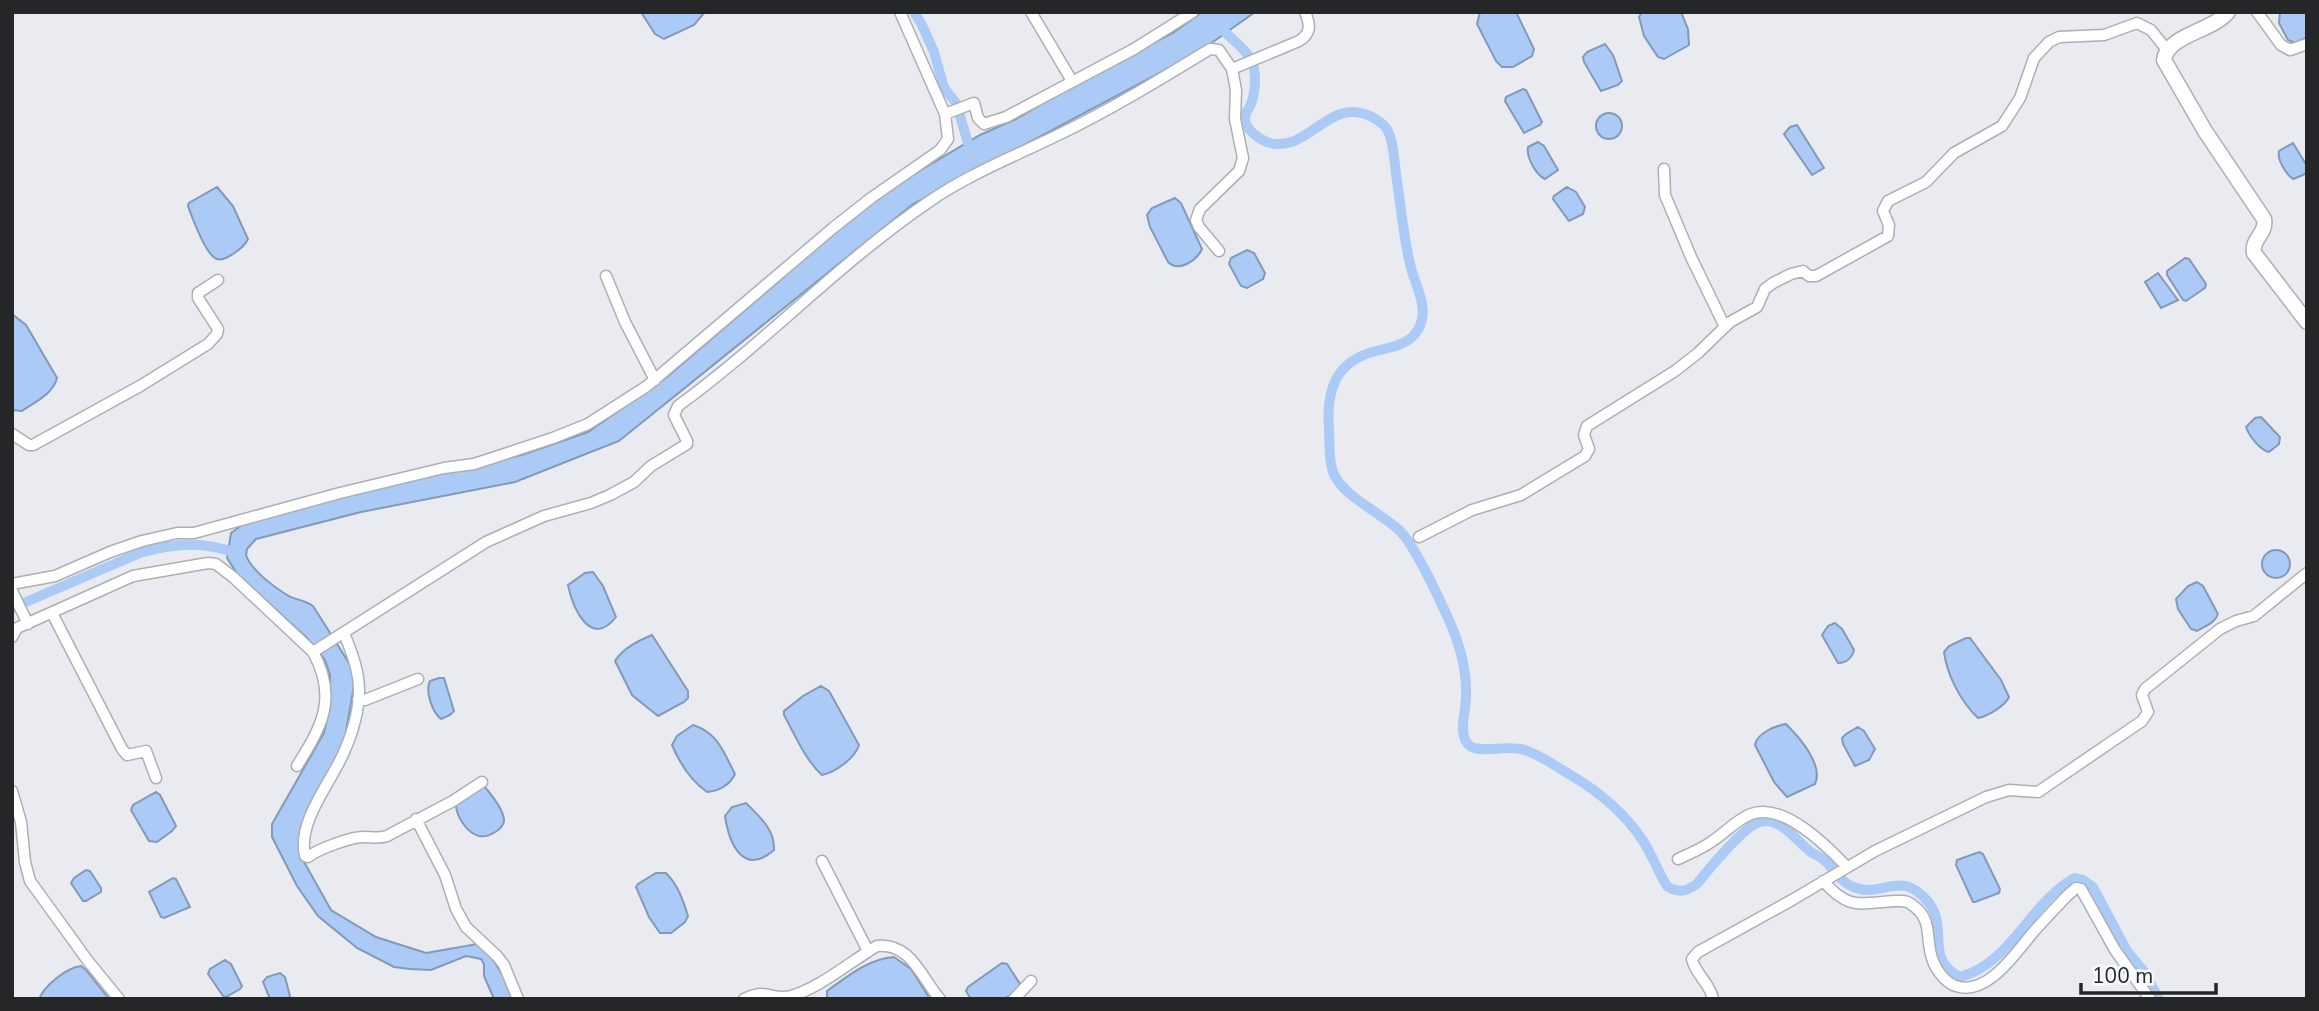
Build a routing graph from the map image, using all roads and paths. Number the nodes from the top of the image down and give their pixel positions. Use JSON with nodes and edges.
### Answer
{"nodes":[{"id":1,"x":900,"y":12,"type":"edge"},
{"id":2,"x":1031,"y":12,"type":"edge"},
{"id":3,"x":1193,"y":12,"type":"edge"},
{"id":4,"x":1305,"y":12,"type":"edge"},
{"id":5,"x":2228,"y":12,"type":"edge"},
{"id":6,"x":2257,"y":12,"type":"edge"},
{"id":7,"x":2307,"y":44,"type":"edge"},
{"id":8,"x":2167,"y":50,"type":"junction"},
{"id":9,"x":1235,"y":68,"type":"junction"},
{"id":10,"x":1072,"y":81,"type":"junction"},
{"id":11,"x":947,"y":113,"type":"junction"},
{"id":12,"x":1664,"y":169,"type":"dead end"},
{"id":13,"x":1219,"y":251,"type":"dead end"},
{"id":14,"x":606,"y":276,"type":"dead end"},
{"id":15,"x":218,"y":279,"type":"dead end"},
{"id":16,"x":2307,"y":322,"type":"edge"},
{"id":17,"x":1725,"y":327,"type":"junction"},
{"id":18,"x":655,"y":380,"type":"junction"},
{"id":19,"x":12,"y":434,"type":"edge"},
{"id":20,"x":1419,"y":537,"type":"dead end"},
{"id":21,"x":2307,"y":573,"type":"edge"},
{"id":22,"x":12,"y":584,"type":"edge"},
{"id":23,"x":14,"y":594,"type":"edge"},
{"id":24,"x":52,"y":613,"type":"junction"},
{"id":25,"x":27,"y":621,"type":"junction"},
{"id":26,"x":341,"y":635,"type":"junction"},
{"id":27,"x":12,"y":637,"type":"edge"},
{"id":28,"x":316,"y":650,"type":"junction"},
{"id":29,"x":418,"y":679,"type":"dead end"},
{"id":30,"x":358,"y":700,"type":"junction"},
{"id":31,"x":297,"y":766,"type":"dead end"},
{"id":32,"x":156,"y":778,"type":"dead end"},
{"id":33,"x":482,"y":782,"type":"dead end"},
{"id":34,"x":12,"y":791,"type":"edge"},
{"id":35,"x":416,"y":819,"type":"junction"},
{"id":36,"x":1678,"y":859,"type":"dead end"},
{"id":37,"x":822,"y":861,"type":"dead end"},
{"id":38,"x":1844,"y":868,"type":"junction"},
{"id":39,"x":1826,"y":880,"type":"junction"},
{"id":40,"x":868,"y":951,"type":"junction"},
{"id":41,"x":1031,"y":981,"type":"dead end"},
{"id":42,"x":119,"y":999,"type":"edge"},
{"id":43,"x":518,"y":999,"type":"edge"},
{"id":44,"x":744,"y":999,"type":"edge"},
{"id":45,"x":940,"y":999,"type":"edge"},
{"id":46,"x":1014,"y":999,"type":"edge"},
{"id":47,"x":1713,"y":999,"type":"edge"},
{"id":48,"x":2150,"y":999,"type":"edge"}],
"edges":[{"from":1,"to":11,"type":"street"},
{"from":2,"to":10,"type":"street"},
{"from":3,"to":10,"type":"street"},
{"from":4,"to":9,"type":"street"},
{"from":5,"to":8,"type":"street"},
{"from":6,"to":7,"type":"street"},
{"from":8,"to":16,"type":"street"},
{"from":8,"to":17,"type":"street"},
{"from":9,"to":13,"type":"street"},
{"from":9,"to":26,"type":"street"},
{"from":10,"to":11,"type":"street"},
{"from":11,"to":18,"type":"street"},
{"from":12,"to":17,"type":"street"},
{"from":14,"to":18,"type":"street"},
{"from":15,"to":19,"type":"street"},
{"from":17,"to":20,"type":"street"},
{"from":18,"to":22,"type":"street"},
{"from":21,"to":38,"type":"street"},
{"from":23,"to":25,"type":"street"},
{"from":24,"to":25,"type":"street"},
{"from":24,"to":28,"type":"street"},
{"from":24,"to":32,"type":"street"},
{"from":25,"to":27,"type":"street"},
{"from":26,"to":28,"type":"street"},
{"from":26,"to":30,"type":"street"},
{"from":28,"to":31,"type":"street"},
{"from":29,"to":30,"type":"street"},
{"from":30,"to":35,"type":"street"},
{"from":33,"to":35,"type":"street"},
{"from":34,"to":42,"type":"street"},
{"from":35,"to":43,"type":"street"},
{"from":36,"to":38,"type":"street"},
{"from":37,"to":40,"type":"street"},
{"from":38,"to":39,"type":"street"},
{"from":39,"to":47,"type":"street"},
{"from":39,"to":48,"type":"street"},
{"from":40,"to":44,"type":"street"},
{"from":40,"to":45,"type":"street"},
{"from":41,"to":46,"type":"street"}]}
